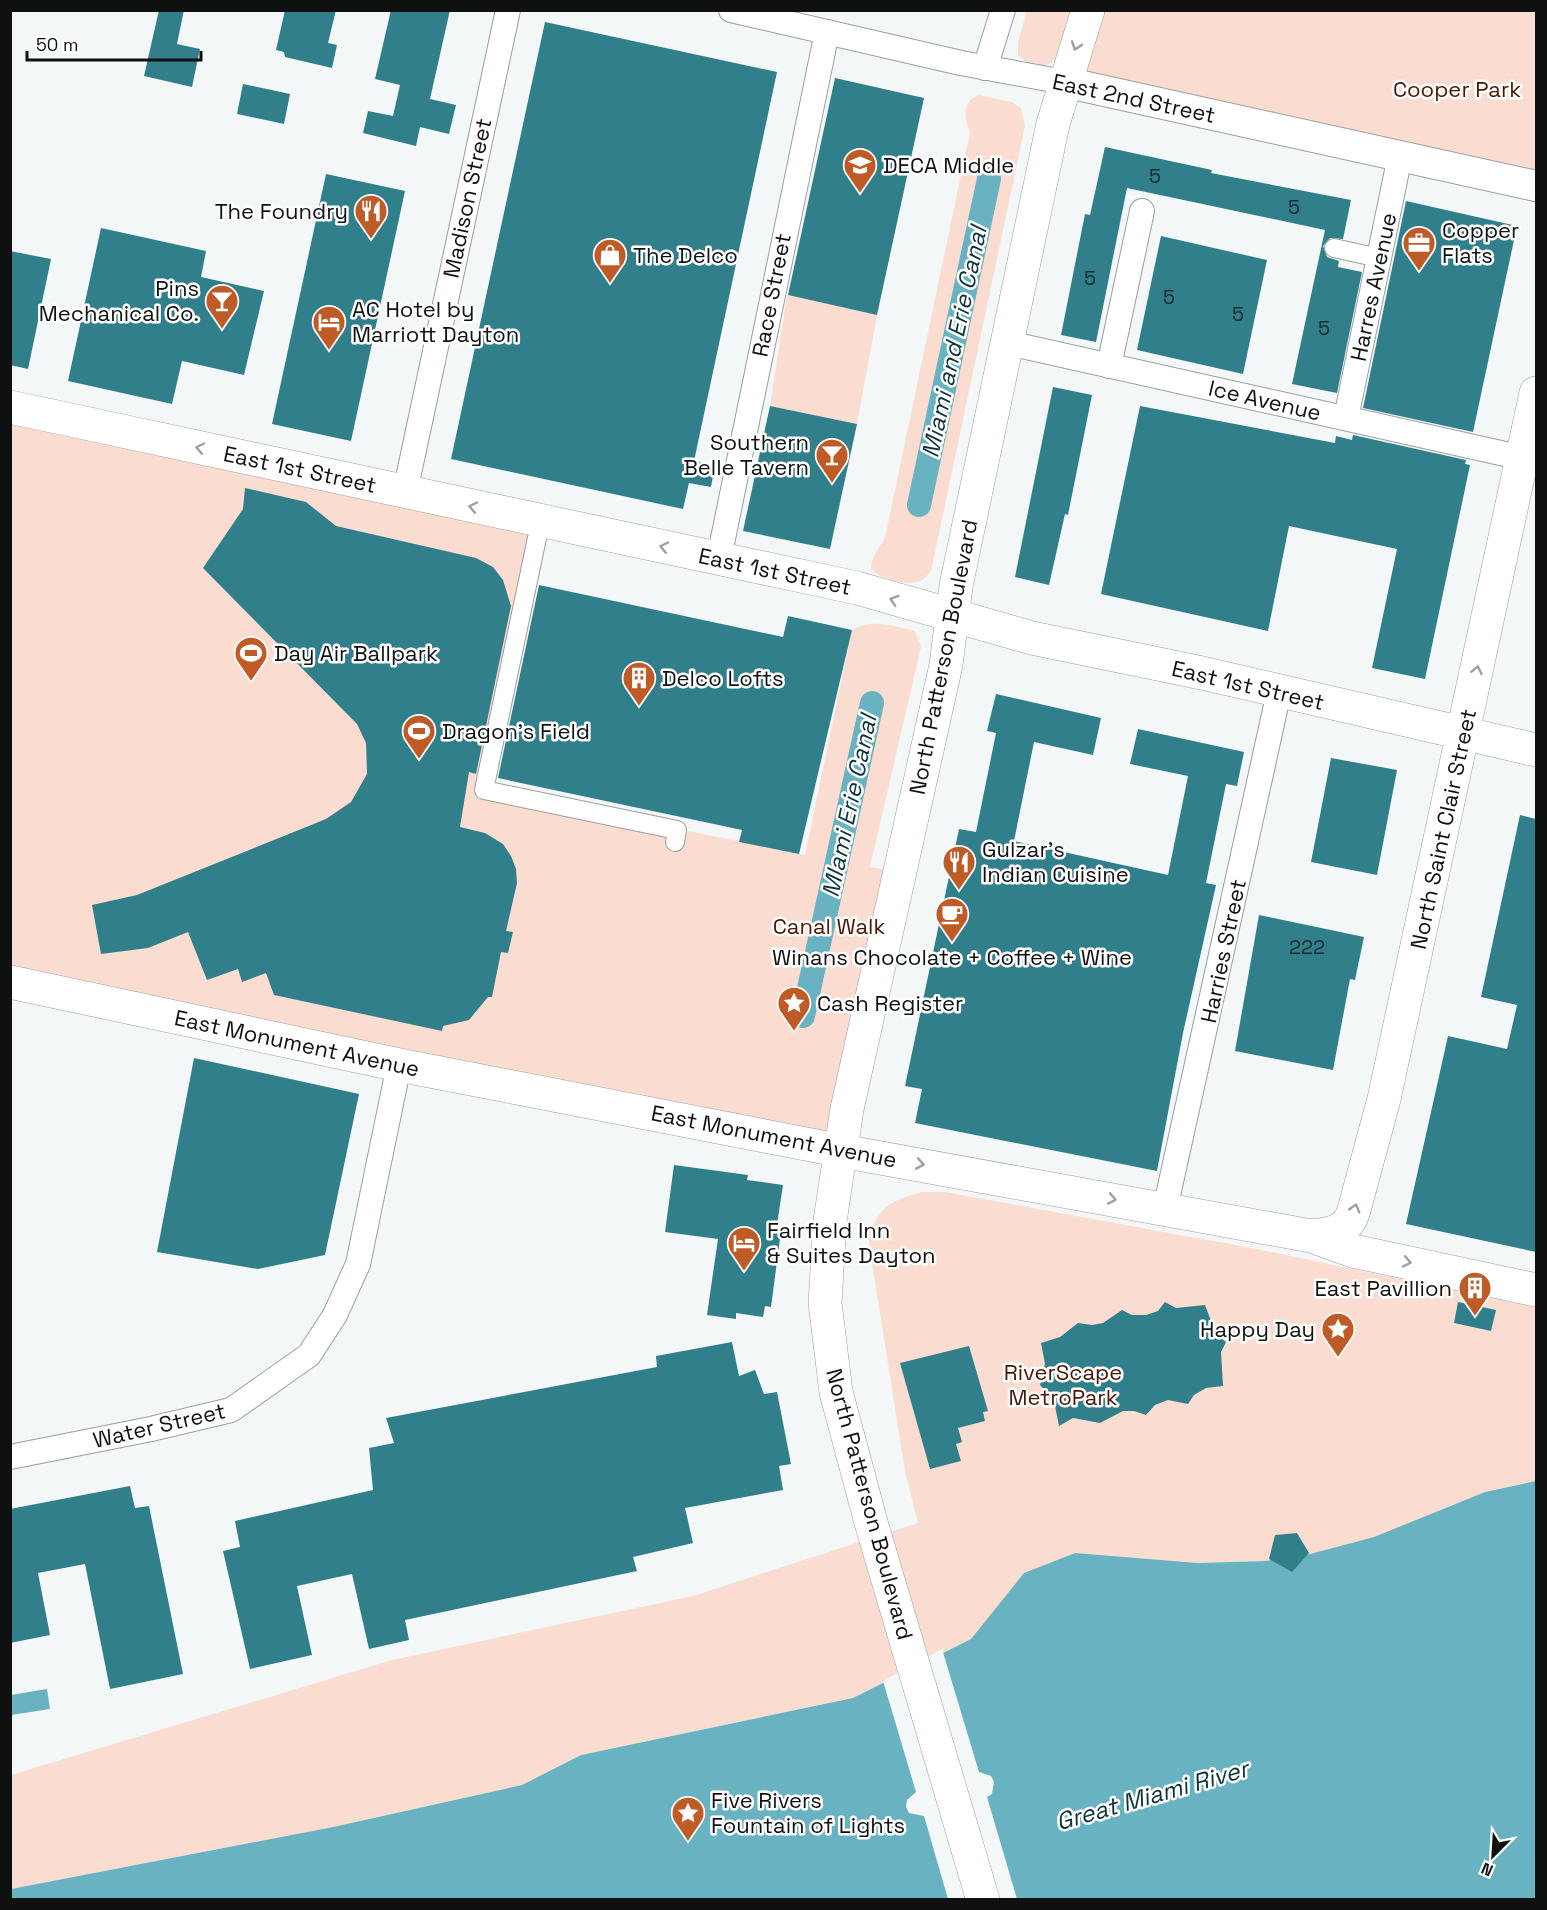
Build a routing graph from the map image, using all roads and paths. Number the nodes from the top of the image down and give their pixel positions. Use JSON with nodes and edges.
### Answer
{"nodes":[{"id":1,"x":508,"y":10,"type":"edge"},
{"id":2,"x":731,"y":10,"type":"edge"},
{"id":3,"x":1003,"y":10,"type":"edge"},
{"id":4,"x":1088,"y":10,"type":"edge"},
{"id":5,"x":826,"y":32,"type":"junction"},
{"id":6,"x":985,"y":68,"type":"junction"},
{"id":7,"x":1064,"y":82,"type":"junction"},
{"id":8,"x":1400,"y":156,"type":"junction"},
{"id":9,"x":1536,"y":186,"type":"edge"},
{"id":10,"x":1142,"y":211,"type":"dead end"},
{"id":11,"x":1334,"y":248,"type":"dead end"},
{"id":12,"x":1379,"y":258,"type":"junction"},
{"id":13,"x":1008,"y":343,"type":"junction"},
{"id":14,"x":1109,"y":366,"type":"junction"},
{"id":15,"x":1536,"y":393,"type":"edge"},
{"id":16,"x":10,"y":407,"type":"edge"},
{"id":17,"x":1346,"y":418,"type":"junction"},
{"id":18,"x":1523,"y":458,"type":"junction"},
{"id":19,"x":405,"y":492,"type":"junction"},
{"id":20,"x":537,"y":538,"type":"dead end"},
{"id":21,"x":719,"y":558,"type":"junction"},
{"id":22,"x":951,"y":615,"type":"junction"},
{"id":23,"x":1279,"y":692,"type":"junction"},
{"id":24,"x":1463,"y":735,"type":"junction"},
{"id":25,"x":1536,"y":750,"type":"edge"},
{"id":26,"x":675,"y":842,"type":"dead end"},
{"id":27,"x":10,"y":982,"type":"edge"},
{"id":28,"x":399,"y":1065,"type":"junction"},
{"id":29,"x":842,"y":1151,"type":"junction"},
{"id":30,"x":1165,"y":1209,"type":"junction"},
{"id":31,"x":1311,"y":1236,"type":"junction"},
{"id":32,"x":1536,"y":1290,"type":"edge"},
{"id":33,"x":10,"y":1457,"type":"edge"},
{"id":34,"x":983,"y":1899,"type":"edge"}],
"edges":[{"from":1,"to":19,"type":"street","name":"Madison Street"},
{"from":2,"to":5,"type":"street","name":"East 2nd Street"},
{"from":3,"to":6,"type":"street"},
{"from":4,"to":7,"type":"main road","name":"North Patterson Boulevard","one_way":true},
{"from":5,"to":6,"type":"street","name":"East 2nd Street"},
{"from":5,"to":21,"type":"street","name":"Race Street"},
{"from":6,"to":7,"type":"street","name":"East 2nd Street"},
{"from":7,"to":8,"type":"street","name":"East 2nd Street"},
{"from":7,"to":13,"type":"main road","name":"North Patterson Boulevard"},
{"from":8,"to":9,"type":"street","name":"East 2nd Street"},
{"from":8,"to":12,"type":"street","name":"Harres Avenue"},
{"from":10,"to":14,"type":"street"},
{"from":11,"to":12,"type":"street"},
{"from":12,"to":17,"type":"street","name":"Harres Avenue"},
{"from":13,"to":14,"type":"street","name":"Ice Avenue"},
{"from":13,"to":22,"type":"main road","name":"North Patterson Boulevard"},
{"from":14,"to":17,"type":"street","name":"Ice Avenue"},
{"from":15,"to":18,"type":"main road","name":"North Saint Clair Street"},
{"from":19,"to":16,"type":"main road","name":"East 1st Street","one_way":true},
{"from":17,"to":18,"type":"street","name":"Ice Avenue"},
{"from":24,"to":18,"type":"main road","name":"North Saint Clair Street","one_way":true},
{"from":21,"to":19,"type":"main road","name":"East 1st Street","one_way":true},
{"from":20,"to":26,"type":"street"},
{"from":22,"to":21,"type":"main road","name":"East 1st Street","one_way":true},
{"from":22,"to":23,"type":"main road","name":"East 1st Street"},
{"from":22,"to":29,"type":"main road","name":"North Patterson Boulevard"},
{"from":23,"to":24,"type":"main road","name":"East 1st Street"},
{"from":23,"to":30,"type":"street","name":"Harries Street"},
{"from":24,"to":25,"type":"main road","name":"East 1st Street"},
{"from":31,"to":24,"type":"main road","name":"North Saint Clair Street","one_way":true},
{"from":27,"to":28,"type":"main road","name":"East Monument Avenue"},
{"from":28,"to":29,"type":"main road","name":"East Monument Avenue"},
{"from":28,"to":33,"type":"street","name":"Water Street"},
{"from":29,"to":30,"type":"main road","name":"East Monument Avenue","one_way":true},
{"from":29,"to":34,"type":"main road","name":"North Patterson Boulevard"},
{"from":30,"to":31,"type":"main road","name":"East Monument Avenue"},
{"from":31,"to":32,"type":"main road","name":"East Monument Avenue","one_way":true}]}
